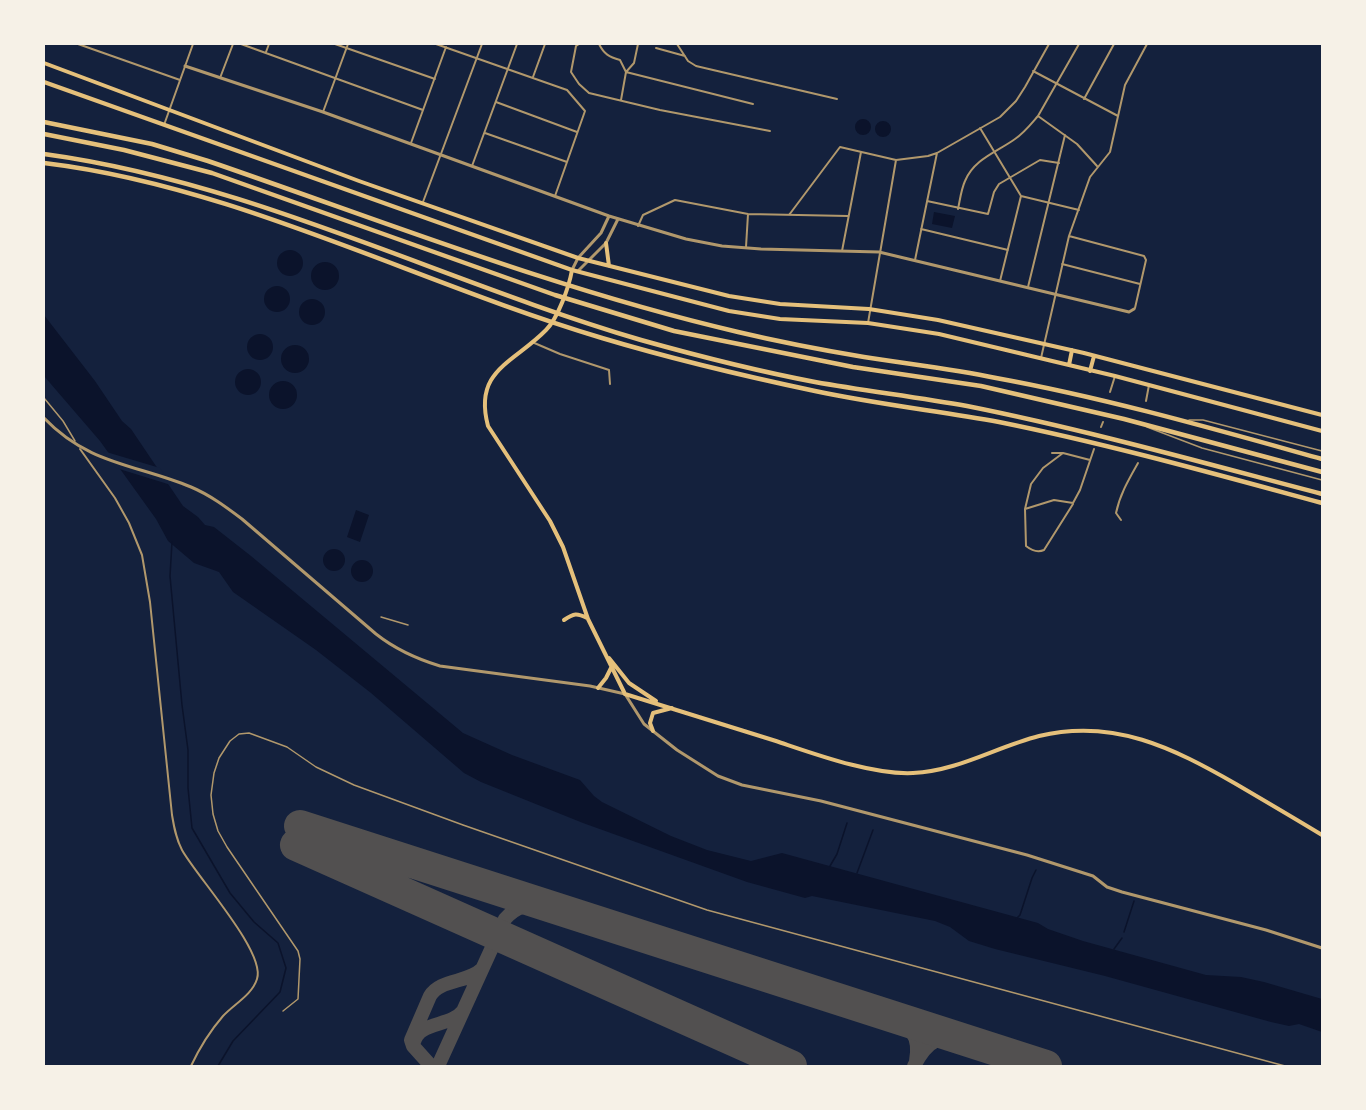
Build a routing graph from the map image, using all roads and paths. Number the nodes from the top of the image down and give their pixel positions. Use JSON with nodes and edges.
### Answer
{"nodes":[{"id":1,"x":78,"y":44,"type":"edge"},
{"id":2,"x":193,"y":44,"type":"edge"},
{"id":3,"x":232,"y":44,"type":"edge"},
{"id":4,"x":241,"y":44,"type":"edge"},
{"id":5,"x":269,"y":44,"type":"edge"},
{"id":6,"x":335,"y":44,"type":"edge"},
{"id":7,"x":348,"y":44,"type":"edge"},
{"id":8,"x":436,"y":44,"type":"edge"},
{"id":9,"x":482,"y":44,"type":"edge"},
{"id":10,"x":517,"y":44,"type":"edge"},
{"id":11,"x":545,"y":44,"type":"edge"},
{"id":12,"x":579,"y":44,"type":"edge"},
{"id":13,"x":593,"y":44,"type":"edge"},
{"id":14,"x":638,"y":44,"type":"edge"},
{"id":15,"x":677,"y":44,"type":"edge"},
{"id":16,"x":1047,"y":44,"type":"edge"},
{"id":17,"x":1079,"y":44,"type":"edge"},
{"id":18,"x":1114,"y":44,"type":"edge"},
{"id":19,"x":1147,"y":44,"type":"edge"},
{"id":20,"x":446,"y":47,"type":"junction"},
{"id":21,"x":346,"y":48,"type":"junction"},
{"id":22,"x":656,"y":48,"type":"dead end"},
{"id":23,"x":266,"y":53,"type":"junction"},
{"id":24,"x":686,"y":57,"type":"junction"},
{"id":25,"x":476,"y":59,"type":"junction"},
{"id":26,"x":44,"y":63,"type":"edge"},
{"id":27,"x":185,"y":66,"type":"junction"},
{"id":28,"x":508,"y":69,"type":"junction"},
{"id":29,"x":1032,"y":71,"type":"junction"},
{"id":30,"x":626,"y":72,"type":"junction"},
{"id":31,"x":533,"y":77,"type":"junction"},
{"id":32,"x":220,"y":78,"type":"junction"},
{"id":33,"x":335,"y":79,"type":"junction"},
{"id":34,"x":435,"y":79,"type":"junction"},
{"id":35,"x":180,"y":80,"type":"junction"},
{"id":36,"x":44,"y":82,"type":"edge"},
{"id":37,"x":1056,"y":84,"type":"junction"},
{"id":38,"x":837,"y":99,"type":"dead end"},
{"id":39,"x":1084,"y":99,"type":"junction"},
{"id":40,"x":621,"y":100,"type":"junction"},
{"id":41,"x":496,"y":102,"type":"junction"},
{"id":42,"x":753,"y":104,"type":"dead end"},
{"id":43,"x":423,"y":110,"type":"junction"},
{"id":44,"x":169,"y":111,"type":"junction"},
{"id":45,"x":323,"y":112,"type":"junction"},
{"id":46,"x":1038,"y":116,"type":"junction"},
{"id":47,"x":1119,"y":116,"type":"junction"},
{"id":48,"x":44,"y":122,"type":"edge"},
{"id":49,"x":164,"y":125,"type":"junction"},
{"id":50,"x":980,"y":128,"type":"junction"},
{"id":51,"x":770,"y":131,"type":"dead end"},
{"id":52,"x":577,"y":132,"type":"junction"},
{"id":53,"x":485,"y":133,"type":"junction"},
{"id":54,"x":44,"y":134,"type":"edge"},
{"id":55,"x":1065,"y":135,"type":"junction"},
{"id":56,"x":411,"y":144,"type":"junction"},
{"id":57,"x":861,"y":152,"type":"junction"},
{"id":58,"x":995,"y":152,"type":"junction"},
{"id":59,"x":937,"y":153,"type":"junction"},
{"id":60,"x":44,"y":154,"type":"edge"},
{"id":61,"x":441,"y":155,"type":"junction"},
{"id":62,"x":896,"y":160,"type":"junction"},
{"id":63,"x":44,"y":163,"type":"edge"},
{"id":64,"x":567,"y":163,"type":"junction"},
{"id":65,"x":1059,"y":163,"type":"junction"},
{"id":66,"x":472,"y":166,"type":"junction"},
{"id":67,"x":1097,"y":167,"type":"junction"},
{"id":68,"x":1010,"y":177,"type":"junction"},
{"id":69,"x":555,"y":196,"type":"junction"},
{"id":70,"x":1021,"y":196,"type":"junction"},
{"id":71,"x":927,"y":201,"type":"junction"},
{"id":72,"x":423,"y":202,"type":"junction"},
{"id":73,"x":1049,"y":203,"type":"junction"},
{"id":74,"x":958,"y":209,"type":"junction"},
{"id":75,"x":1079,"y":210,"type":"junction"},
{"id":76,"x":748,"y":214,"type":"junction"},
{"id":77,"x":789,"y":215,"type":"junction"},
{"id":78,"x":609,"y":216,"type":"junction"},
{"id":79,"x":848,"y":216,"type":"junction"},
{"id":80,"x":618,"y":219,"type":"junction"},
{"id":81,"x":638,"y":226,"type":"junction"},
{"id":82,"x":921,"y":229,"type":"junction"},
{"id":83,"x":1069,"y":236,"type":"junction"},
{"id":84,"x":606,"y":243,"type":"junction"},
{"id":85,"x":746,"y":248,"type":"junction"},
{"id":86,"x":1008,"y":250,"type":"junction"},
{"id":87,"x":842,"y":251,"type":"junction"},
{"id":88,"x":879,"y":252,"type":"junction"},
{"id":89,"x":578,"y":258,"type":"junction"},
{"id":90,"x":915,"y":260,"type":"junction"},
{"id":91,"x":589,"y":261,"type":"junction"},
{"id":92,"x":1062,"y":264,"type":"junction"},
{"id":93,"x":609,"y":266,"type":"junction"},
{"id":94,"x":573,"y":272,"type":"junction"},
{"id":95,"x":1000,"y":281,"type":"junction"},
{"id":96,"x":1140,"y":284,"type":"junction"},
{"id":97,"x":1028,"y":287,"type":"junction"},
{"id":98,"x":1056,"y":294,"type":"junction"},
{"id":99,"x":869,"y":309,"type":"junction"},
{"id":100,"x":1134,"y":309,"type":"joint"},
{"id":101,"x":868,"y":323,"type":"junction"},
{"id":102,"x":532,"y":342,"type":"junction"},
{"id":103,"x":1044,"y":344,"type":"junction"},
{"id":104,"x":1072,"y":350,"type":"junction"},
{"id":105,"x":1094,"y":356,"type":"junction"},
{"id":106,"x":1041,"y":359,"type":"junction"},
{"id":107,"x":1069,"y":365,"type":"junction"},
{"id":108,"x":1090,"y":370,"type":"junction"},
{"id":109,"x":1115,"y":376,"type":"junction"},
{"id":110,"x":610,"y":384,"type":"dead end"},
{"id":111,"x":1149,"y":386,"type":"junction"},
{"id":112,"x":1110,"y":392,"type":"dead end"},
{"id":113,"x":44,"y":398,"type":"edge"},
{"id":114,"x":1146,"y":401,"type":"dead end"},
{"id":115,"x":1323,"y":415,"type":"edge"},
{"id":116,"x":44,"y":418,"type":"edge"},
{"id":117,"x":1124,"y":419,"type":"junction"},
{"id":118,"x":1185,"y":421,"type":"junction"},
{"id":119,"x":1103,"y":422,"type":"dead end"},
{"id":120,"x":1101,"y":427,"type":"dead end"},
{"id":121,"x":1323,"y":431,"type":"edge"},
{"id":122,"x":80,"y":449,"type":"joint"},
{"id":123,"x":1094,"y":449,"type":"dead end"},
{"id":124,"x":1323,"y":451,"type":"edge"},
{"id":125,"x":1052,"y":453,"type":"dead end"},
{"id":126,"x":1063,"y":453,"type":"junction"},
{"id":127,"x":1323,"y":459,"type":"edge"},
{"id":128,"x":1090,"y":460,"type":"junction"},
{"id":129,"x":1138,"y":463,"type":"dead end"},
{"id":130,"x":1323,"y":472,"type":"edge"},
{"id":131,"x":1323,"y":480,"type":"edge"},
{"id":132,"x":1323,"y":494,"type":"edge"},
{"id":133,"x":1073,"y":503,"type":"junction"},
{"id":134,"x":1323,"y":503,"type":"edge"},
{"id":135,"x":1025,"y":509,"type":"junction"},
{"id":136,"x":1121,"y":520,"type":"dead end"},
{"id":137,"x":381,"y":617,"type":"dead end"},
{"id":138,"x":588,"y":619,"type":"junction"},
{"id":139,"x":564,"y":620,"type":"dead end"},
{"id":140,"x":408,"y":625,"type":"dead end"},
{"id":141,"x":604,"y":652,"type":"junction"},
{"id":142,"x":611,"y":667,"type":"junction"},
{"id":143,"x":598,"y":688,"type":"junction"},
{"id":144,"x":625,"y":694,"type":"junction"},
{"id":145,"x":659,"y":704,"type":"junction"},
{"id":146,"x":672,"y":708,"type":"junction"},
{"id":147,"x":652,"y":731,"type":"junction"},
{"id":148,"x":1323,"y":835,"type":"edge"},
{"id":149,"x":1323,"y":948,"type":"edge"},
{"id":150,"x":283,"y":1011,"type":"dead end"},
{"id":151,"x":191,"y":1066,"type":"edge"},
{"id":152,"x":1285,"y":1066,"type":"edge"}],
"edges":[{"from":1,"to":35,"type":"street"},
{"from":2,"to":27,"type":"street"},
{"from":3,"to":32,"type":"street"},
{"from":4,"to":23,"type":"street"},
{"from":5,"to":23,"type":"street"},
{"from":6,"to":21,"type":"street"},
{"from":7,"to":21,"type":"street"},
{"from":8,"to":20,"type":"street"},
{"from":9,"to":25,"type":"street"},
{"from":10,"to":28,"type":"street"},
{"from":11,"to":31,"type":"street"},
{"from":12,"to":40,"type":"street"},
{"from":13,"to":30,"type":"street"},
{"from":14,"to":30,"type":"street"},
{"from":15,"to":24,"type":"street"},
{"from":16,"to":29,"type":"street"},
{"from":17,"to":37,"type":"street"},
{"from":18,"to":39,"type":"street"},
{"from":19,"to":47,"type":"street"},
{"from":20,"to":25,"type":"street"},
{"from":20,"to":34,"type":"street"},
{"from":21,"to":33,"type":"street"},
{"from":21,"to":34,"type":"street"},
{"from":22,"to":24,"type":"street"},
{"from":23,"to":33,"type":"street"},
{"from":24,"to":38,"type":"street"},
{"from":25,"to":28,"type":"street"},
{"from":25,"to":61,"type":"street"},
{"from":26,"to":44,"type":"main road"},
{"from":27,"to":32,"type":"street"},
{"from":27,"to":35,"type":"street"},
{"from":28,"to":31,"type":"street"},
{"from":28,"to":41,"type":"street"},
{"from":29,"to":37,"type":"street"},
{"from":29,"to":50,"type":"street"},
{"from":30,"to":40,"type":"street"},
{"from":30,"to":42,"type":"street"},
{"from":31,"to":52,"type":"street"},
{"from":32,"to":45,"type":"street"},
{"from":33,"to":43,"type":"street"},
{"from":33,"to":45,"type":"street"},
{"from":34,"to":43,"type":"street"},
{"from":35,"to":44,"type":"street"},
{"from":36,"to":49,"type":"main road"},
{"from":37,"to":39,"type":"street"},
{"from":37,"to":46,"type":"street"},
{"from":39,"to":47,"type":"street"},
{"from":40,"to":51,"type":"street"},
{"from":41,"to":52,"type":"street"},
{"from":41,"to":53,"type":"street"},
{"from":43,"to":56,"type":"street"},
{"from":44,"to":49,"type":"street"},
{"from":44,"to":72,"type":"main road"},
{"from":45,"to":56,"type":"street"},
{"from":46,"to":55,"type":"street"},
{"from":46,"to":58,"type":"street"},
{"from":47,"to":67,"type":"street"},
{"from":48,"to":118,"type":"highway"},
{"from":49,"to":94,"type":"main road"},
{"from":50,"to":58,"type":"street"},
{"from":50,"to":59,"type":"street"},
{"from":52,"to":64,"type":"street"},
{"from":53,"to":64,"type":"street"},
{"from":53,"to":66,"type":"street"},
{"from":54,"to":117,"type":"highway"},
{"from":55,"to":65,"type":"street"},
{"from":55,"to":67,"type":"street"},
{"from":56,"to":61,"type":"street"},
{"from":57,"to":62,"type":"street"},
{"from":57,"to":77,"type":"street"},
{"from":57,"to":79,"type":"street"},
{"from":58,"to":68,"type":"street"},
{"from":58,"to":74,"type":"street"},
{"from":59,"to":62,"type":"street"},
{"from":59,"to":71,"type":"street"},
{"from":60,"to":132,"type":"highway"},
{"from":61,"to":66,"type":"street"},
{"from":61,"to":72,"type":"street"},
{"from":62,"to":88,"type":"street"},
{"from":63,"to":134,"type":"highway"},
{"from":64,"to":69,"type":"street"},
{"from":65,"to":68,"type":"street"},
{"from":65,"to":73,"type":"street"},
{"from":66,"to":69,"type":"street"},
{"from":67,"to":75,"type":"street"},
{"from":68,"to":70,"type":"street"},
{"from":68,"to":74,"type":"street"},
{"from":69,"to":78,"type":"street"},
{"from":70,"to":73,"type":"street"},
{"from":70,"to":86,"type":"street"},
{"from":71,"to":74,"type":"street"},
{"from":71,"to":82,"type":"street"},
{"from":72,"to":89,"type":"main road"},
{"from":73,"to":75,"type":"street"},
{"from":73,"to":97,"type":"street"},
{"from":75,"to":83,"type":"street"},
{"from":76,"to":77,"type":"street"},
{"from":76,"to":81,"type":"street"},
{"from":76,"to":85,"type":"street"},
{"from":77,"to":79,"type":"street"},
{"from":78,"to":80,"type":"street"},
{"from":78,"to":89,"type":"street"},
{"from":79,"to":87,"type":"street"},
{"from":80,"to":81,"type":"street"},
{"from":80,"to":84,"type":"street"},
{"from":81,"to":85,"type":"street"},
{"from":82,"to":86,"type":"street"},
{"from":82,"to":90,"type":"street"},
{"from":83,"to":92,"type":"street"},
{"from":83,"to":96,"type":"street"},
{"from":84,"to":91,"type":"street"},
{"from":84,"to":93,"type":"main road"},
{"from":85,"to":87,"type":"street"},
{"from":86,"to":95,"type":"street"},
{"from":87,"to":88,"type":"street"},
{"from":88,"to":90,"type":"street"},
{"from":88,"to":99,"type":"street"},
{"from":89,"to":91,"type":"main road"},
{"from":89,"to":94,"type":"street"},
{"from":90,"to":95,"type":"street"},
{"from":91,"to":93,"type":"main road"},
{"from":91,"to":94,"type":"street"},
{"from":92,"to":96,"type":"street"},
{"from":92,"to":98,"type":"street"},
{"from":93,"to":99,"type":"main road"},
{"from":94,"to":101,"type":"main road"},
{"from":94,"to":102,"type":"main road"},
{"from":95,"to":97,"type":"street"},
{"from":96,"to":100,"type":"street"},
{"from":97,"to":98,"type":"street"},
{"from":98,"to":100,"type":"street"},
{"from":98,"to":103,"type":"street"},
{"from":99,"to":101,"type":"street"},
{"from":99,"to":103,"type":"main road"},
{"from":101,"to":106,"type":"main road"},
{"from":102,"to":110,"type":"street"},
{"from":102,"to":138,"type":"main road"},
{"from":103,"to":104,"type":"main road"},
{"from":103,"to":106,"type":"street"},
{"from":104,"to":105,"type":"main road"},
{"from":104,"to":107,"type":"main road"},
{"from":105,"to":108,"type":"main road"},
{"from":105,"to":115,"type":"main road"},
{"from":106,"to":107,"type":"main road"},
{"from":107,"to":108,"type":"main road"},
{"from":108,"to":109,"type":"main road"},
{"from":109,"to":111,"type":"main road"},
{"from":109,"to":112,"type":"street"},
{"from":111,"to":114,"type":"street"},
{"from":111,"to":121,"type":"main road"},
{"from":113,"to":122,"type":"street"},
{"from":116,"to":143,"type":"street"},
{"from":117,"to":130,"type":"highway"},
{"from":117,"to":131,"type":"street"},
{"from":118,"to":124,"type":"street"},
{"from":118,"to":127,"type":"highway"},
{"from":119,"to":120,"type":"street"},
{"from":122,"to":151,"type":"street"},
{"from":123,"to":128,"type":"street"},
{"from":125,"to":126,"type":"street"},
{"from":126,"to":128,"type":"street"},
{"from":126,"to":135,"type":"street"},
{"from":128,"to":133,"type":"street"},
{"from":129,"to":136,"type":"street"},
{"from":133,"to":135,"type":"street"},
{"from":133,"to":135,"type":"street"},
{"from":137,"to":140,"type":"street"},
{"from":138,"to":139,"type":"main road"},
{"from":138,"to":141,"type":"main road"},
{"from":141,"to":142,"type":"main road"},
{"from":141,"to":145,"type":"main road"},
{"from":142,"to":143,"type":"main road"},
{"from":142,"to":144,"type":"main road"},
{"from":143,"to":144,"type":"street"},
{"from":144,"to":145,"type":"main road"},
{"from":144,"to":147,"type":"street"},
{"from":145,"to":146,"type":"main road"},
{"from":146,"to":147,"type":"main road"},
{"from":146,"to":148,"type":"main road"},
{"from":147,"to":149,"type":"street"},
{"from":150,"to":152,"type":"street"}]}
